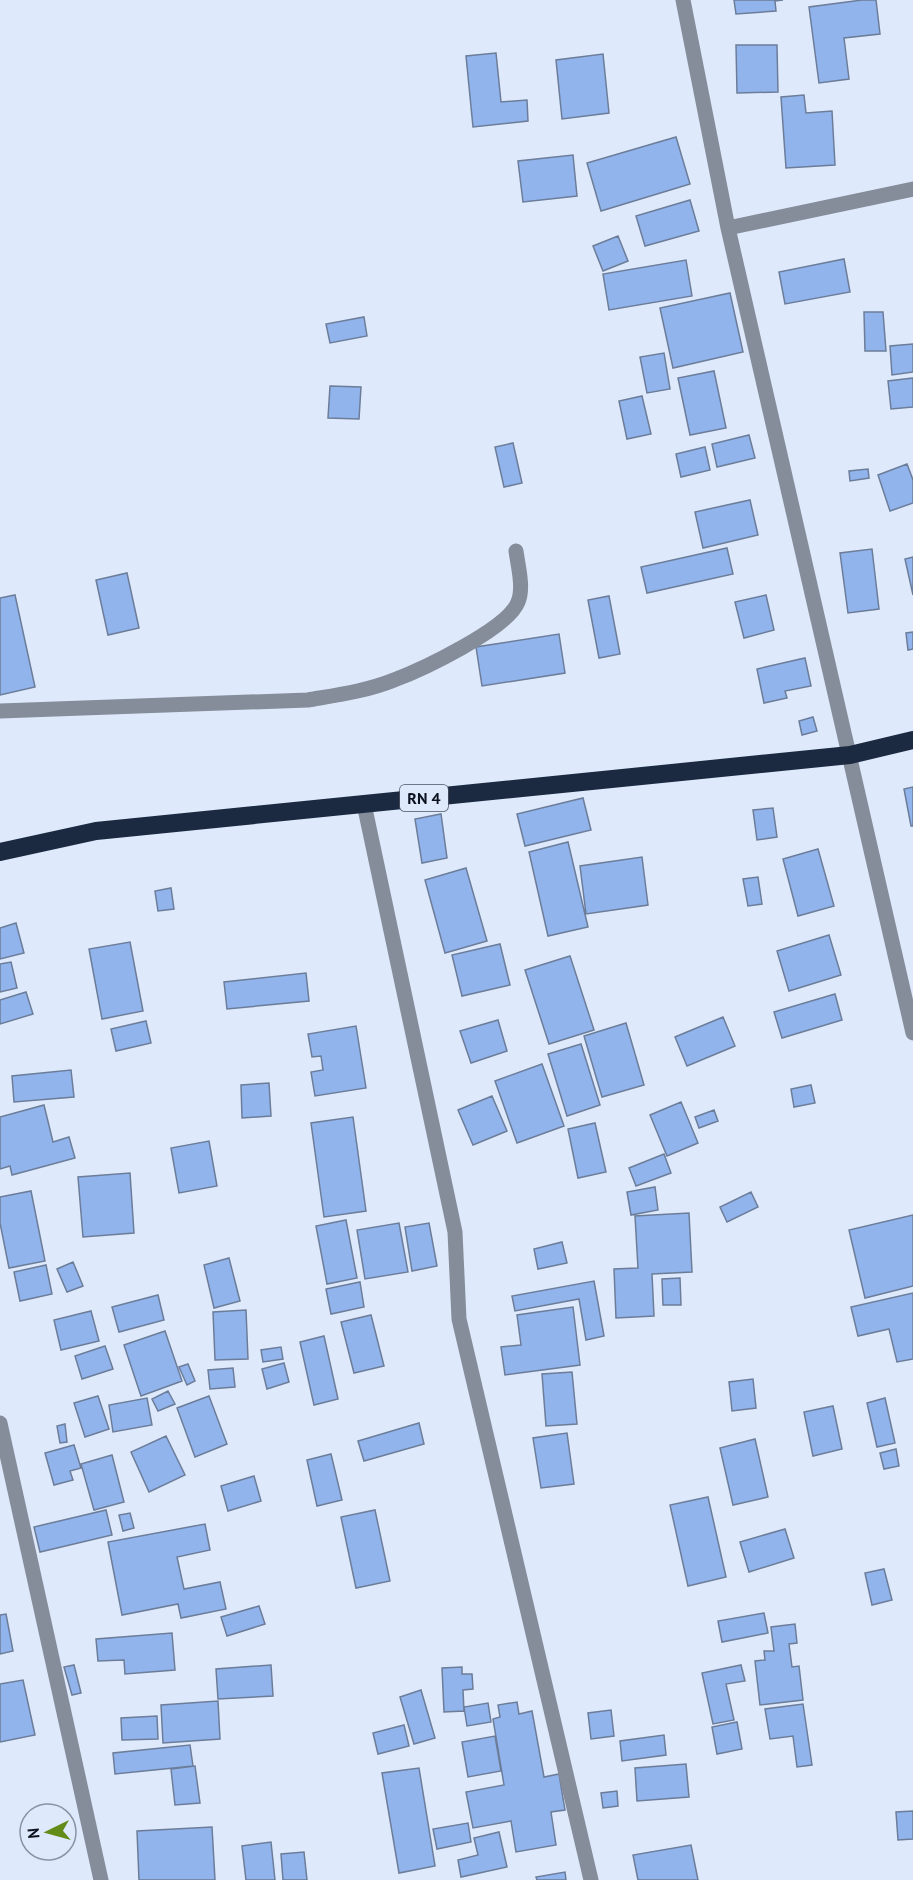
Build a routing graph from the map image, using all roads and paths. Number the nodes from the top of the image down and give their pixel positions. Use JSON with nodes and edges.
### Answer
{"nodes":[{"id":1,"x":683,"y":0,"type":"edge"},
{"id":2,"x":913,"y":189,"type":"edge"},
{"id":3,"x":728,"y":228,"type":"junction"},
{"id":4,"x":516,"y":551,"type":"dead end"},
{"id":5,"x":0,"y":711,"type":"edge"},
{"id":6,"x":913,"y":740,"type":"edge"},
{"id":7,"x":850,"y":755,"type":"junction"},
{"id":8,"x":364,"y":804,"type":"junction"},
{"id":9,"x":0,"y":852,"type":"edge"},
{"id":10,"x":913,"y":1033,"type":"edge"},
{"id":11,"x":0,"y":1423,"type":"edge"},
{"id":12,"x":0,"y":1440,"type":"edge"},
{"id":13,"x":99,"y":1880,"type":"edge"},
{"id":14,"x":591,"y":1880,"type":"edge"}],
"edges":[{"from":1,"to":3,"type":"street"},
{"from":2,"to":3,"type":"street"},
{"from":3,"to":7,"type":"street"},
{"from":4,"to":5,"type":"street"},
{"from":6,"to":7,"type":"highway","number":"RN 4"},
{"from":7,"to":8,"type":"highway","number":"RN 4"},
{"from":7,"to":10,"type":"street"},
{"from":8,"to":9,"type":"highway","number":"RN 4"},
{"from":8,"to":14,"type":"street"},
{"from":11,"to":13,"type":"street"},
{"from":12,"to":13,"type":"street"}]}
